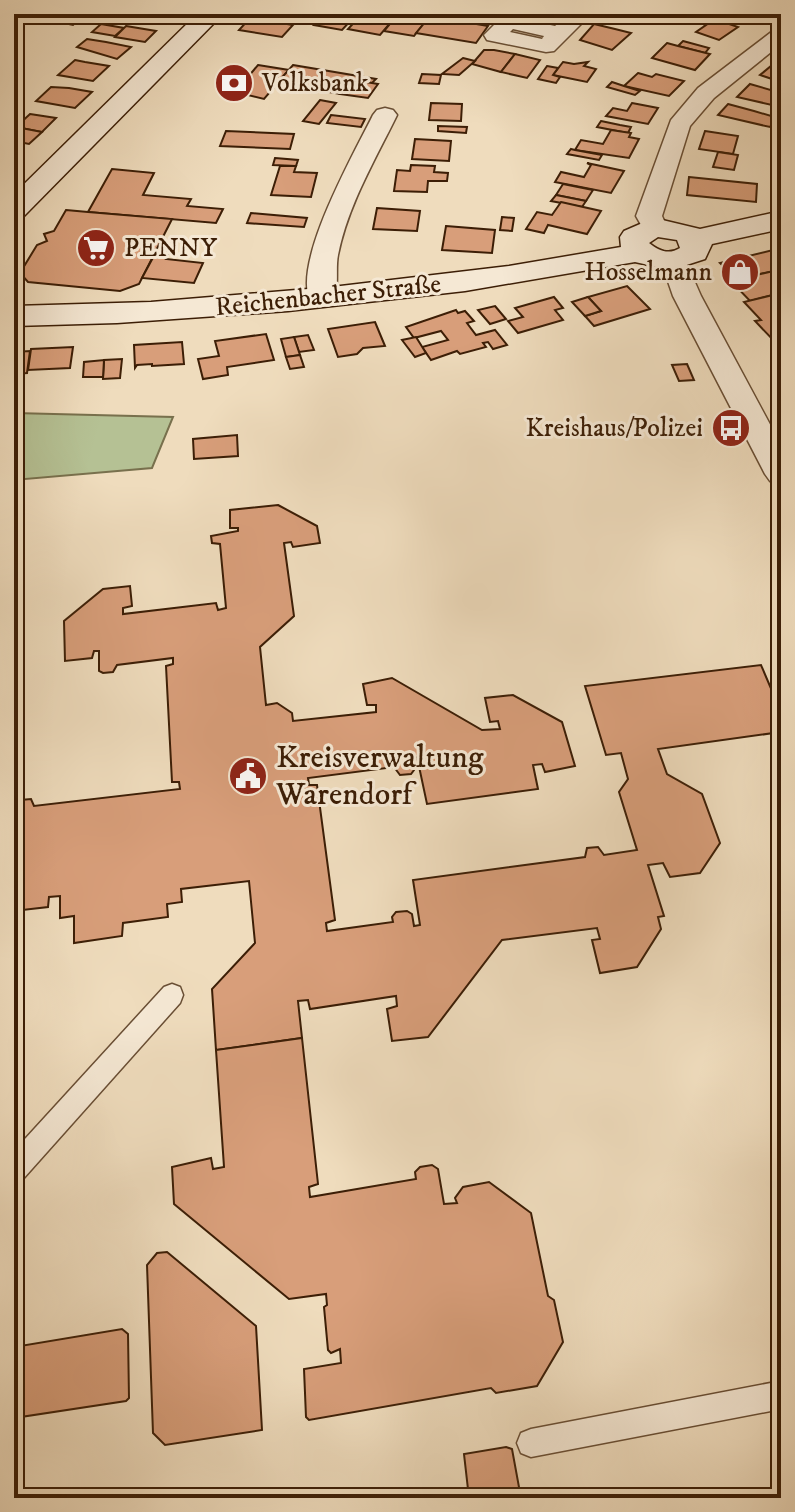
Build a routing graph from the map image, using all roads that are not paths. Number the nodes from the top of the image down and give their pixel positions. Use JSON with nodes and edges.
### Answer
{"nodes":[{"id":1,"x":211,"y":14,"type":"edge"},
{"id":2,"x":581,"y":14,"type":"edge"},
{"id":3,"x":558,"y":33,"type":"dead end"},
{"id":4,"x":781,"y":34,"type":"edge"},
{"id":5,"x":385,"y":115,"type":"dead end"},
{"id":6,"x":14,"y":210,"type":"edge"},
{"id":7,"x":781,"y":220,"type":"edge"},
{"id":8,"x":647,"y":239,"type":"junction"},
{"id":9,"x":684,"y":250,"type":"junction"},
{"id":10,"x":322,"y":298,"type":"junction"},
{"id":11,"x":14,"y":316,"type":"edge"},
{"id":12,"x":781,"y":474,"type":"edge"},
{"id":13,"x":172,"y":995,"type":"dead end"},
{"id":14,"x":14,"y":1170,"type":"edge"},
{"id":15,"x":781,"y":1395,"type":"edge"},
{"id":16,"x":531,"y":1443,"type":"dead end"}],
"edges":[{"from":1,"to":6,"type":"street"},
{"from":2,"to":3,"type":"street"},
{"from":4,"to":8,"type":"street"},
{"from":5,"to":10,"type":"street"},
{"from":7,"to":9,"type":"street"},
{"from":8,"to":9,"type":"street"},
{"from":8,"to":10,"type":"street","name":"Reichenbacher Straße"},
{"from":9,"to":12,"type":"street"},
{"from":10,"to":11,"type":"street","name":"Reichenbacher Straße"},
{"from":13,"to":14,"type":"lane"},
{"from":15,"to":16,"type":"lane"}]}
